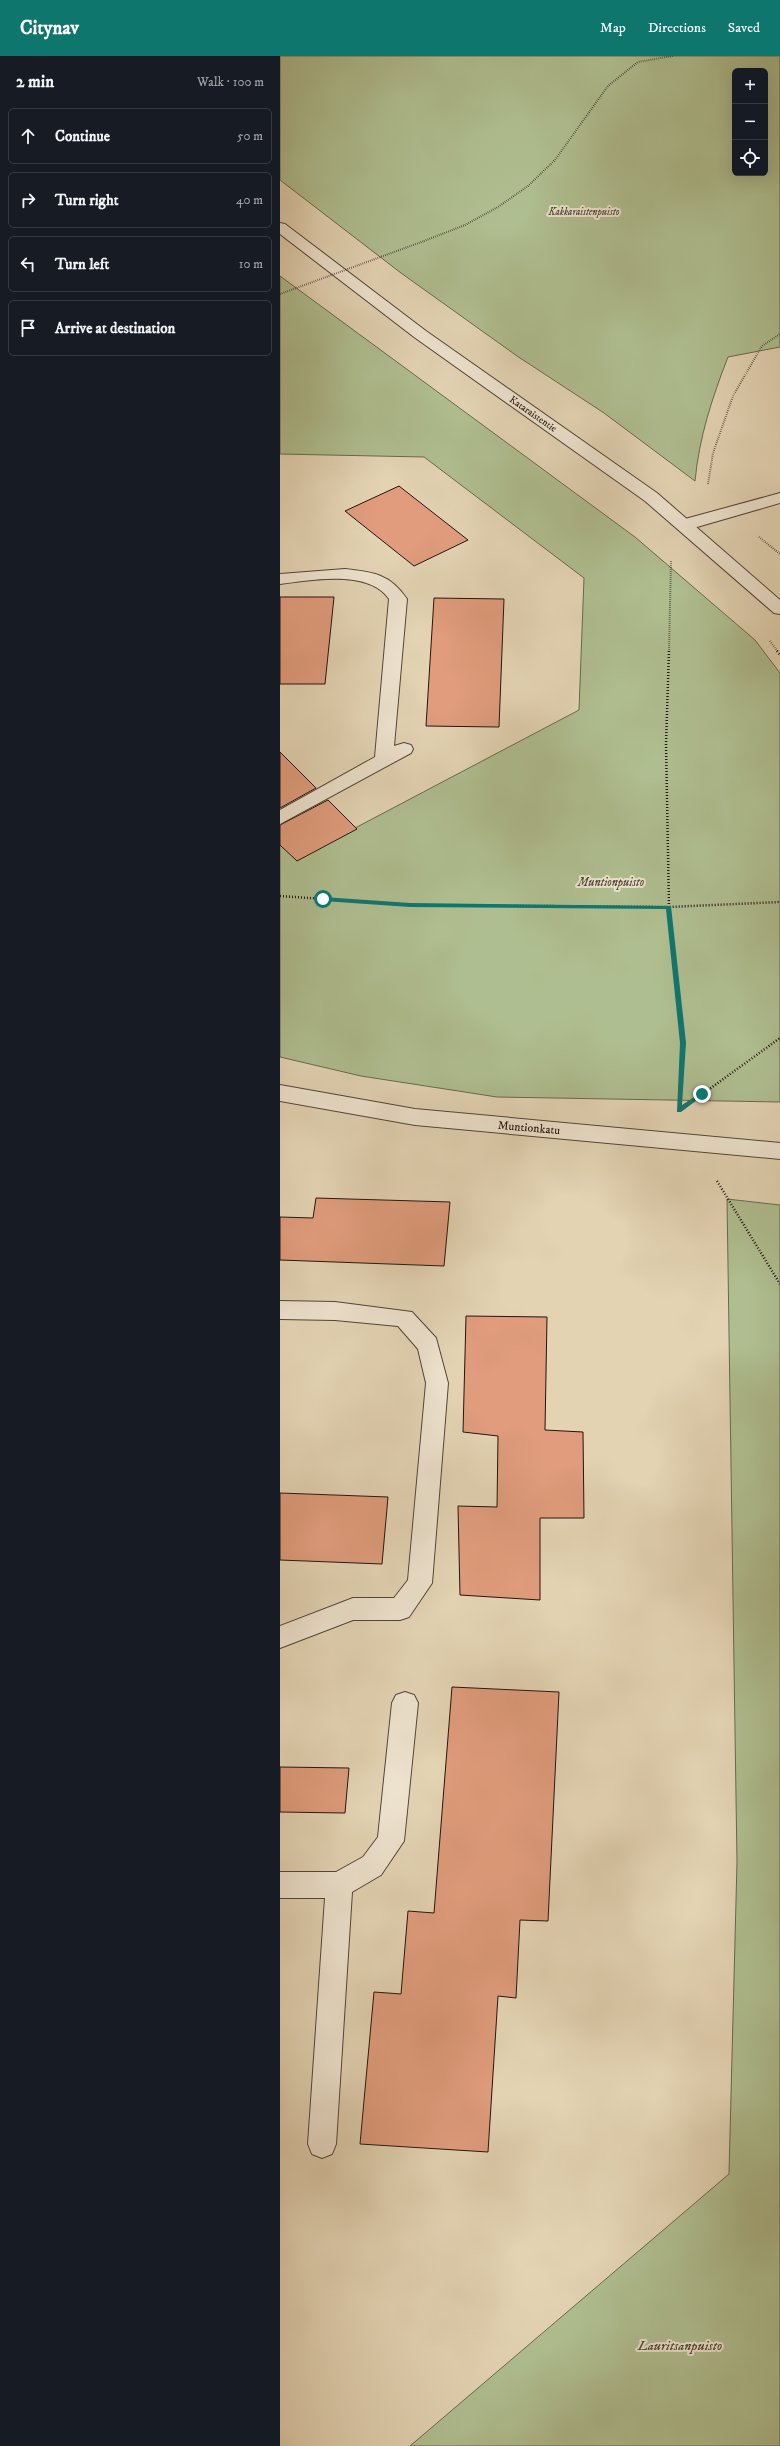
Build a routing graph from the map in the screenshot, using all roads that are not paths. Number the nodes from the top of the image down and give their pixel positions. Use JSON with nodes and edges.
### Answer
{"nodes":[{"id":1,"x":280,"y":227,"type":"edge"},
{"id":2,"x":780,"y":498,"type":"edge"},
{"id":3,"x":688,"y":527,"type":"junction"},
{"id":4,"x":280,"y":580,"type":"edge"},
{"id":5,"x":780,"y":609,"type":"edge"},
{"id":6,"x":404,"y":749,"type":"dead end"},
{"id":7,"x":384,"y":760,"type":"junction"},
{"id":8,"x":280,"y":818,"type":"edge"},
{"id":9,"x":280,"y":1093,"type":"edge"},
{"id":10,"x":780,"y":1151,"type":"edge"},
{"id":11,"x":280,"y":1310,"type":"edge"},
{"id":12,"x":280,"y":1636,"type":"edge"},
{"id":13,"x":405,"y":1703,"type":"dead end"},
{"id":14,"x":280,"y":1885,"type":"edge"},
{"id":15,"x":339,"y":1885,"type":"junction"},
{"id":16,"x":322,"y":2144,"type":"dead end"}],
"edges":[{"from":1,"to":3,"type":"street","name":"Kataraistentie"},
{"from":2,"to":3,"type":"street"},
{"from":3,"to":5,"type":"street","name":"Kataraistentie"},
{"from":4,"to":7,"type":"street"},
{"from":6,"to":7,"type":"street"},
{"from":7,"to":8,"type":"street"},
{"from":9,"to":10,"type":"street","name":"Muntionkatu"},
{"from":11,"to":12,"type":"street"},
{"from":13,"to":15,"type":"street"},
{"from":14,"to":15,"type":"street"},
{"from":15,"to":16,"type":"street"}]}
